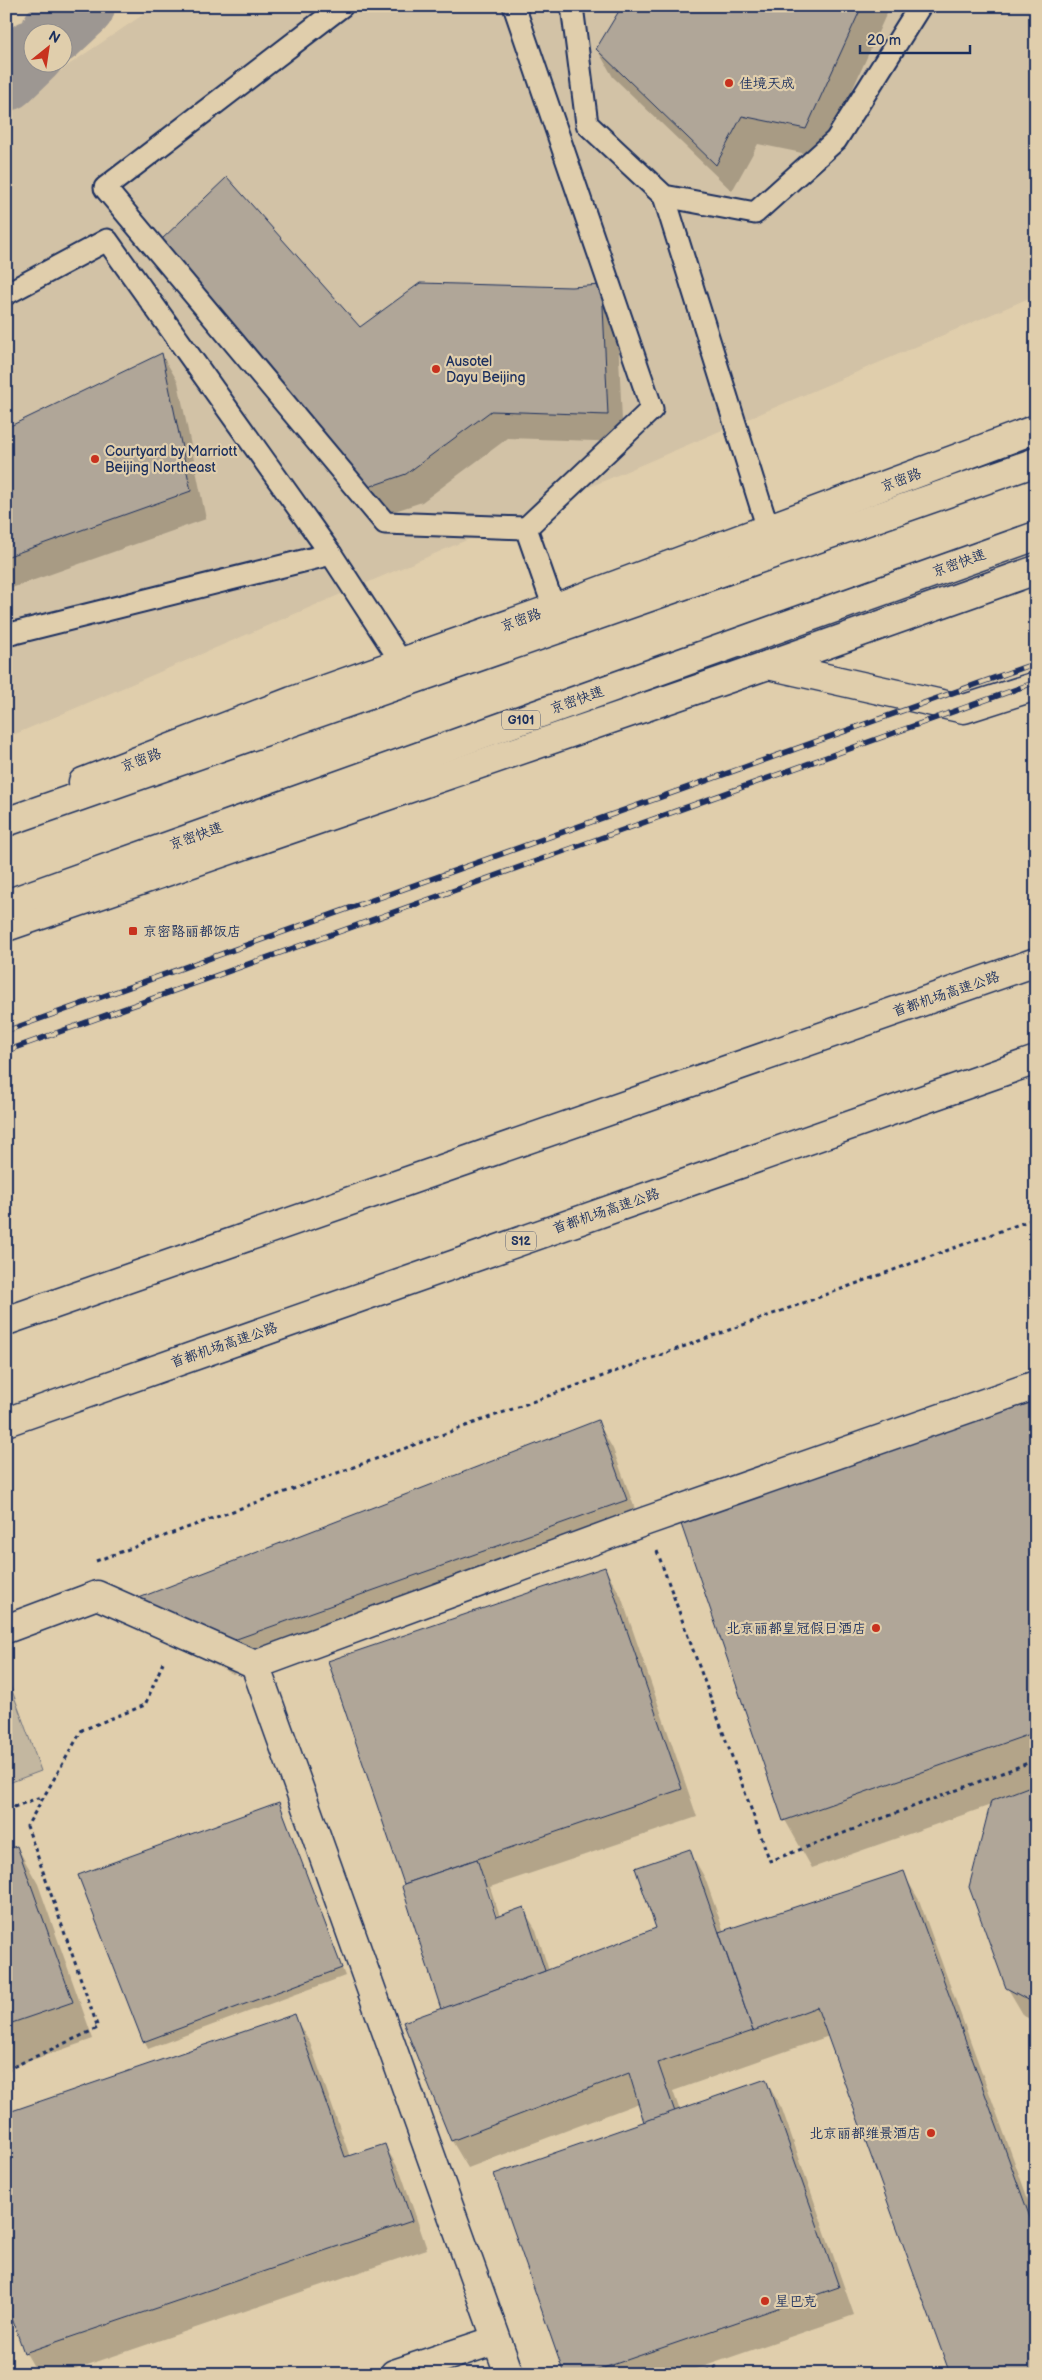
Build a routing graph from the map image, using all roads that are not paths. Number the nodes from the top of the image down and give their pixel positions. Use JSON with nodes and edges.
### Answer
{"nodes":[{"id":1,"x":342,"y":6,"type":"edge"},
{"id":2,"x":514,"y":6,"type":"edge"},
{"id":3,"x":572,"y":6,"type":"edge"},
{"id":4,"x":920,"y":6,"type":"edge"},
{"id":5,"x":664,"y":196,"type":"junction"},
{"id":6,"x":6,"y":294,"type":"edge"},
{"id":7,"x":1036,"y":429,"type":"edge"},
{"id":8,"x":1036,"y":462,"type":"edge"},
{"id":9,"x":526,"y":528,"type":"junction"},
{"id":10,"x":768,"y":529,"type":"junction"},
{"id":11,"x":1036,"y":536,"type":"edge"},
{"id":12,"x":331,"y":554,"type":"junction"},
{"id":13,"x":1036,"y":570,"type":"edge"},
{"id":14,"x":554,"y":608,"type":"junction"},
{"id":15,"x":6,"y":635,"type":"edge"},
{"id":16,"x":402,"y":663,"type":"junction"},
{"id":17,"x":768,"y":665,"type":"junction"},
{"id":18,"x":1036,"y":686,"type":"edge"},
{"id":19,"x":6,"y":811,"type":"edge"},
{"id":20,"x":6,"y":822,"type":"edge"},
{"id":21,"x":6,"y":904,"type":"edge"},
{"id":22,"x":6,"y":927,"type":"edge"},
{"id":23,"x":1036,"y":962,"type":"edge"},
{"id":24,"x":1036,"y":1060,"type":"edge"},
{"id":25,"x":6,"y":1321,"type":"edge"},
{"id":26,"x":1036,"y":1384,"type":"edge"},
{"id":27,"x":6,"y":1422,"type":"edge"},
{"id":28,"x":6,"y":1629,"type":"edge"},
{"id":29,"x":254,"y":1665,"type":"junction"},
{"id":30,"x":496,"y":2340,"type":"junction"},
{"id":31,"x":394,"y":2374,"type":"edge"},
{"id":32,"x":509,"y":2374,"type":"edge"}],
"edges":[{"from":1,"to":9,"type":"lane"},
{"from":2,"to":9,"type":"lane"},
{"from":3,"to":5,"type":"lane"},
{"from":4,"to":5,"type":"lane"},
{"from":5,"to":10,"type":"lane"},
{"from":6,"to":12,"type":"lane"},
{"from":7,"to":10,"type":"main road","name":"京密路"},
{"from":8,"to":20,"type":"main road"},
{"from":9,"to":14,"type":"lane"},
{"from":10,"to":14,"type":"main road","name":"京密路"},
{"from":11,"to":21,"type":"main road","name":"京密快速","number":"G101"},
{"from":12,"to":15,"type":"lane"},
{"from":12,"to":16,"type":"lane"},
{"from":13,"to":17,"type":"main road","number":"G101"},
{"from":14,"to":16,"type":"main road","name":"京密路"},
{"from":16,"to":19,"type":"main road","name":"京密路"},
{"from":17,"to":18,"type":"main road"},
{"from":17,"to":22,"type":"main road","number":"G101"},
{"from":23,"to":25,"type":"main road","name":"首都机场高速公路"},
{"from":24,"to":27,"type":"main road","name":"首都机场高速公路","number":"S12"},
{"from":26,"to":29,"type":"main road"},
{"from":28,"to":29,"type":"main road"},
{"from":29,"to":30,"type":"main road"},
{"from":30,"to":31,"type":"main road"},
{"from":30,"to":32,"type":"main road"}]}
